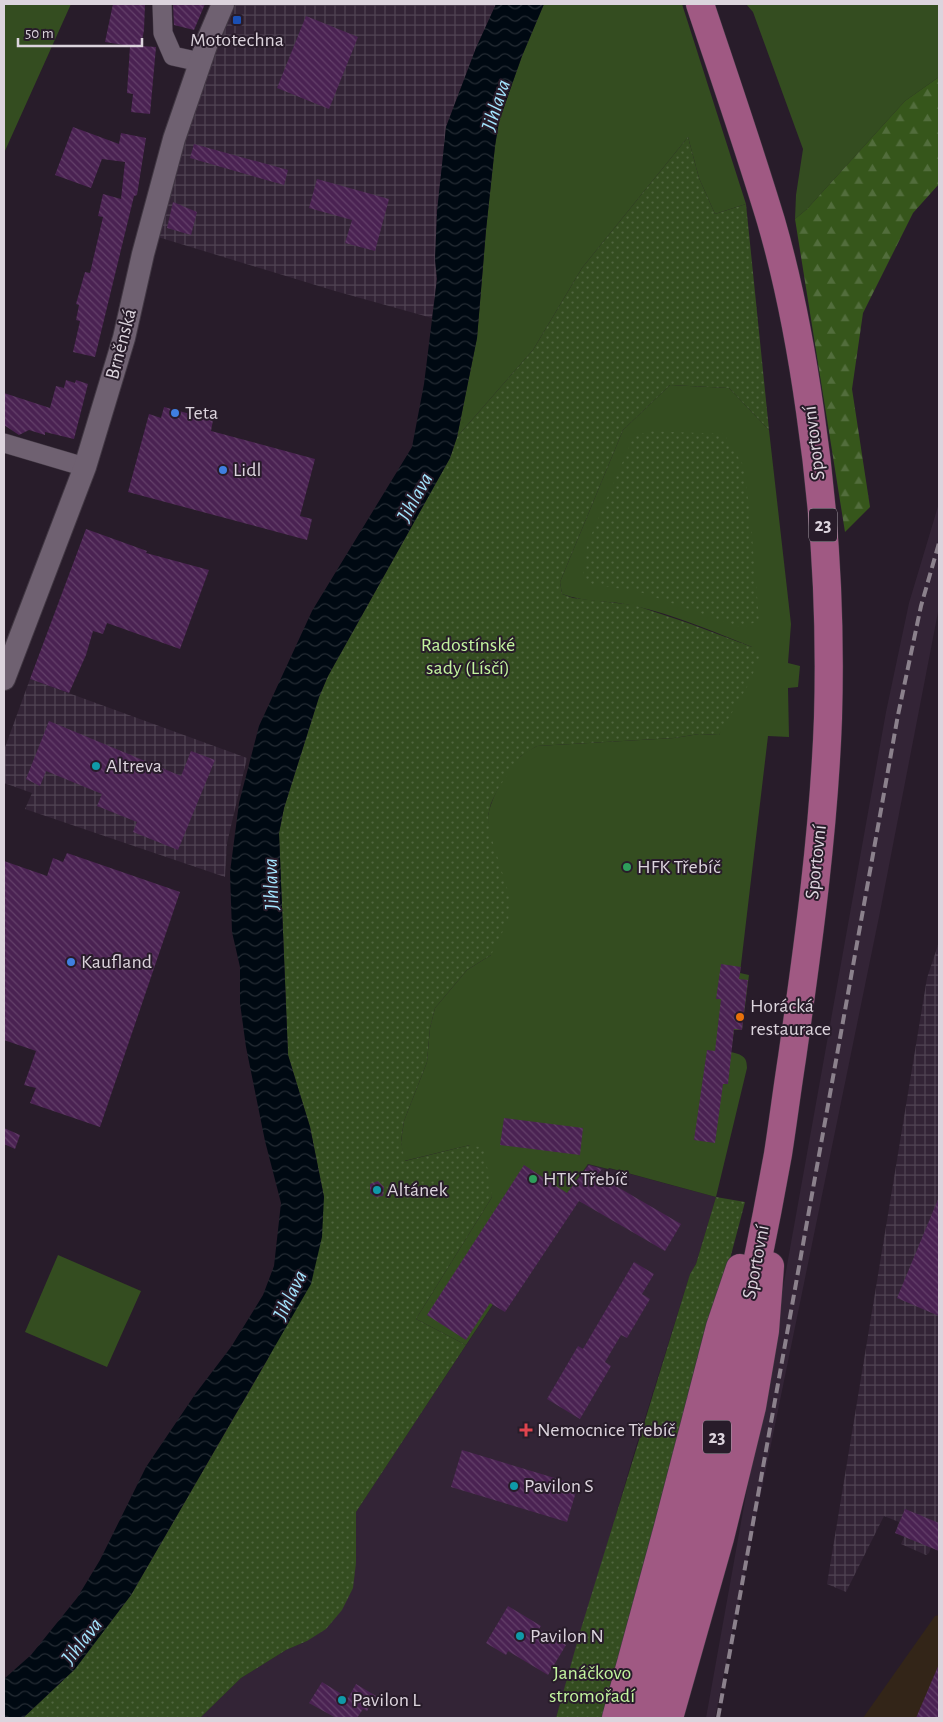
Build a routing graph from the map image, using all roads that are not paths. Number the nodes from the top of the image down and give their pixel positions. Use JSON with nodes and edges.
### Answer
{"nodes":[{"id":1,"x":162,"y":4,"type":"edge"},
{"id":2,"x":223,"y":4,"type":"edge"},
{"id":3,"x":700,"y":4,"type":"edge"},
{"id":4,"x":200,"y":62,"type":"junction"},
{"id":5,"x":4,"y":443,"type":"edge"},
{"id":6,"x":85,"y":468,"type":"junction"},
{"id":7,"x":4,"y":679,"type":"edge"},
{"id":8,"x":778,"y":1152,"type":"junction"},
{"id":9,"x":616,"y":1718,"type":"edge"},
{"id":10,"x":642,"y":1718,"type":"edge"},
{"id":11,"x":669,"y":1718,"type":"edge"}],
"edges":[{"from":1,"to":4,"type":"street"},
{"from":2,"to":4,"type":"street","name":"Brněnská"},
{"from":3,"to":8,"type":"main road","name":"Sportovní","number":"23"},
{"from":4,"to":6,"type":"street","name":"Brněnská"},
{"from":5,"to":6,"type":"street"},
{"from":6,"to":7,"type":"street","name":"Brněnská"},
{"from":8,"to":9,"type":"main road"},
{"from":8,"to":10,"type":"main road","name":"Sportovní","number":"23"},
{"from":8,"to":11,"type":"main road"}]}
